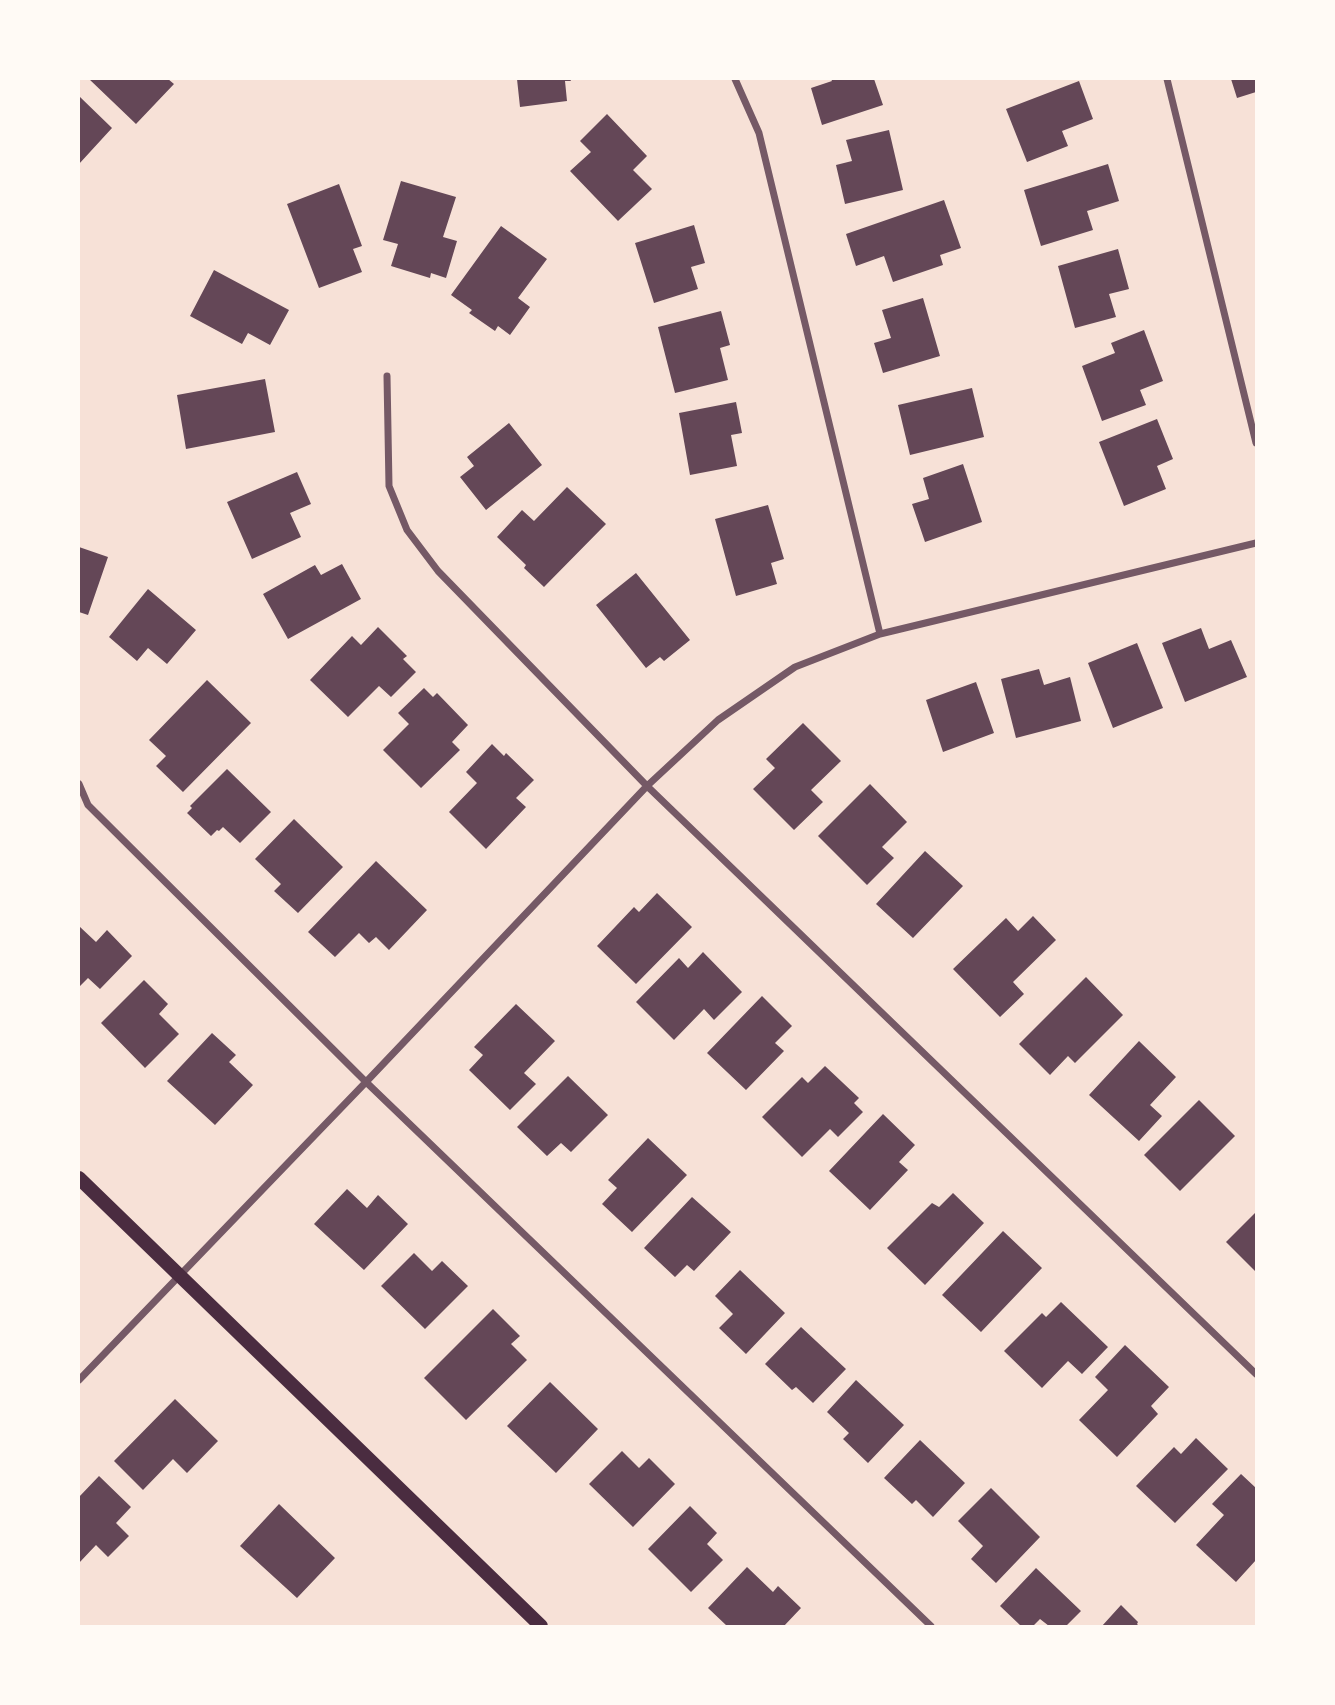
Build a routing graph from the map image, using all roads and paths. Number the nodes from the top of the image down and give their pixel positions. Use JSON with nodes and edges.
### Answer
{"nodes":[{"id":1,"x":735,"y":79,"type":"edge"},
{"id":2,"x":1167,"y":79,"type":"edge"},
{"id":3,"x":387,"y":376,"type":"dead end"},
{"id":4,"x":1256,"y":443,"type":"edge"},
{"id":5,"x":1256,"y":543,"type":"edge"},
{"id":6,"x":880,"y":634,"type":"junction"},
{"id":7,"x":79,"y":784,"type":"edge"},
{"id":8,"x":647,"y":786,"type":"junction"},
{"id":9,"x":366,"y":1082,"type":"junction"},
{"id":10,"x":79,"y":1178,"type":"edge"},
{"id":11,"x":180,"y":1276,"type":"junction"},
{"id":12,"x":1256,"y":1374,"type":"edge"},
{"id":13,"x":79,"y":1380,"type":"edge"},
{"id":14,"x":541,"y":1626,"type":"edge"},
{"id":15,"x":931,"y":1626,"type":"edge"}],
"edges":[{"from":1,"to":6,"type":"street"},
{"from":2,"to":4,"type":"street"},
{"from":3,"to":8,"type":"street"},
{"from":5,"to":6,"type":"street"},
{"from":6,"to":8,"type":"street"},
{"from":7,"to":9,"type":"street"},
{"from":8,"to":9,"type":"street"},
{"from":8,"to":12,"type":"street"},
{"from":9,"to":11,"type":"street"},
{"from":9,"to":15,"type":"street"},
{"from":10,"to":11,"type":"main road"},
{"from":11,"to":13,"type":"street"},
{"from":11,"to":14,"type":"main road"}]}
